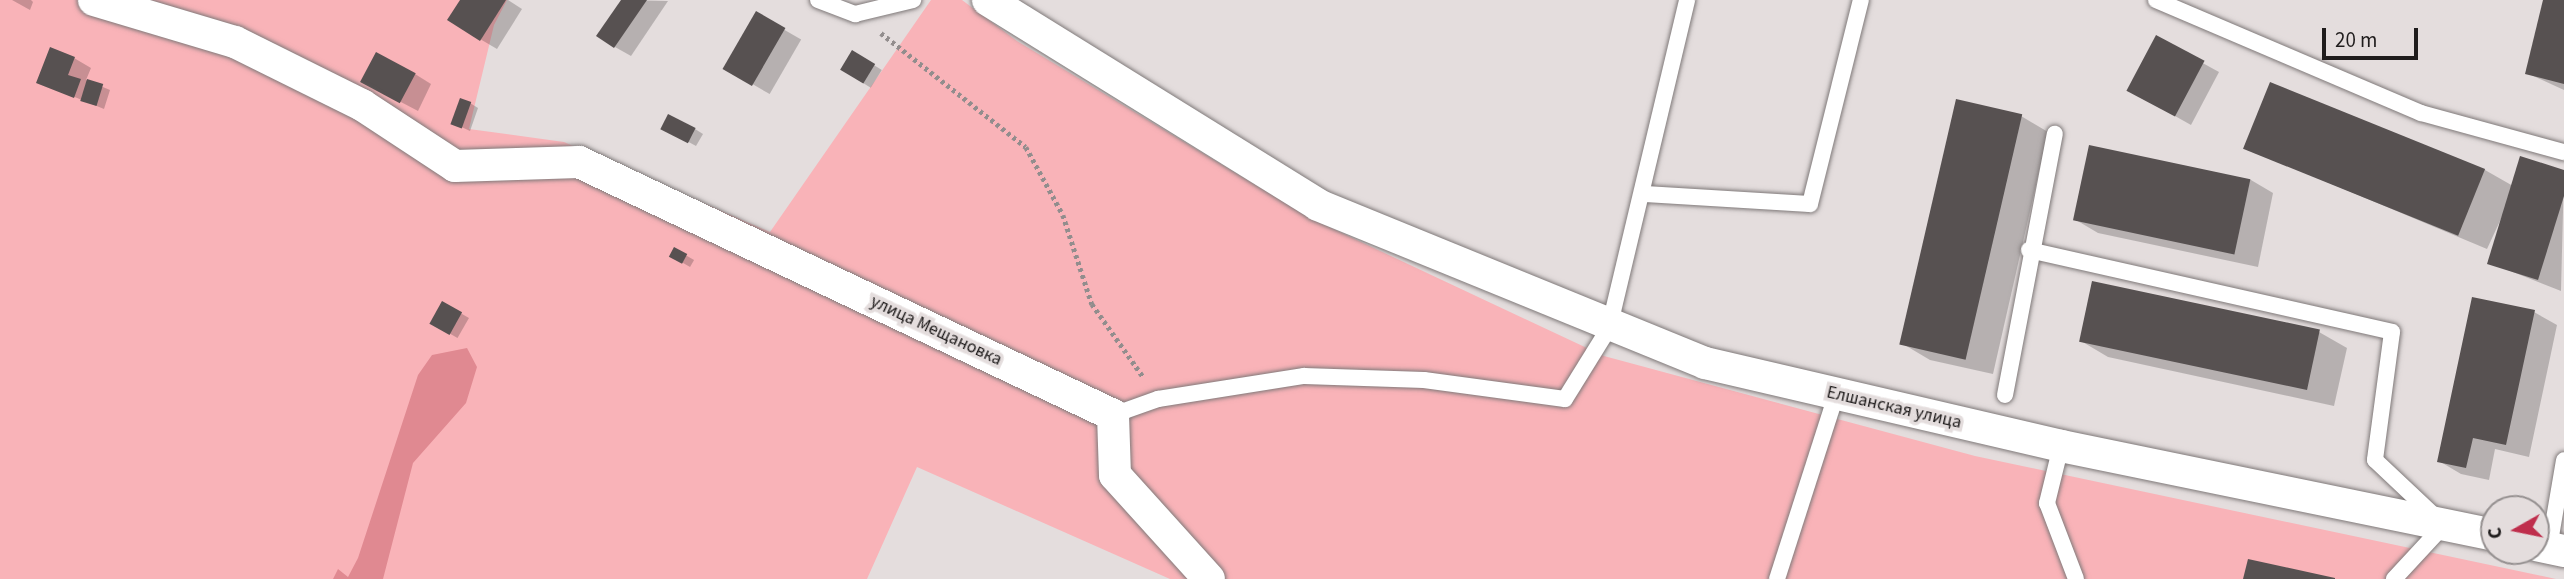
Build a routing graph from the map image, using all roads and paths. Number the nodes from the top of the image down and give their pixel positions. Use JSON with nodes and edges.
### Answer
{"nodes":[{"id":1,"x":94,"y":0,"type":"edge"},
{"id":2,"x":818,"y":0,"type":"edge"},
{"id":3,"x":914,"y":0,"type":"edge"},
{"id":4,"x":988,"y":0,"type":"edge"},
{"id":5,"x":1687,"y":0,"type":"edge"},
{"id":6,"x":1861,"y":0,"type":"edge"},
{"id":7,"x":2156,"y":0,"type":"edge"},
{"id":8,"x":855,"y":14,"type":"junction"},
{"id":9,"x":2055,"y":134,"type":"dead end"},
{"id":10,"x":2564,"y":152,"type":"edge"},
{"id":11,"x":1644,"y":194,"type":"junction"},
{"id":12,"x":2029,"y":250,"type":"junction"},
{"id":13,"x":1609,"y":328,"type":"junction"},
{"id":14,"x":1836,"y":395,"type":"junction"},
{"id":15,"x":2005,"y":395,"type":"dead end"},
{"id":16,"x":1158,"y":399,"type":"junction"},
{"id":17,"x":1113,"y":415,"type":"junction"},
{"id":18,"x":2061,"y":446,"type":"junction"},
{"id":19,"x":2564,"y":460,"type":"edge"},
{"id":20,"x":2444,"y":525,"type":"junction"},
{"id":21,"x":2480,"y":533,"type":"edge"},
{"id":22,"x":2550,"y":548,"type":"edge"},
{"id":23,"x":1209,"y":579,"type":"edge"},
{"id":24,"x":1777,"y":579,"type":"edge"},
{"id":25,"x":2076,"y":579,"type":"edge"},
{"id":26,"x":2393,"y":579,"type":"edge"}],
"edges":[{"from":1,"to":17,"type":"street","name":"улица Мещановка"},
{"from":2,"to":8,"type":"lane"},
{"from":3,"to":8,"type":"lane"},
{"from":4,"to":13,"type":"street","name":"Елшанская улица"},
{"from":5,"to":11,"type":"lane"},
{"from":6,"to":11,"type":"lane"},
{"from":7,"to":10,"type":"lane"},
{"from":8,"to":16,"type":"path"},
{"from":9,"to":12,"type":"lane"},
{"from":11,"to":13,"type":"lane"},
{"from":12,"to":15,"type":"lane"},
{"from":12,"to":20,"type":"lane"},
{"from":13,"to":14,"type":"street","name":"Елшанская улица"},
{"from":13,"to":16,"type":"lane"},
{"from":14,"to":18,"type":"street","name":"Елшанская улица"},
{"from":14,"to":24,"type":"lane"},
{"from":16,"to":17,"type":"lane"},
{"from":17,"to":23,"type":"street"},
{"from":18,"to":20,"type":"street","name":"Елшанская улица"},
{"from":18,"to":25,"type":"lane"},
{"from":19,"to":22,"type":"lane"},
{"from":20,"to":21,"type":"street","name":"Елшанская улица"},
{"from":20,"to":26,"type":"lane"}]}
